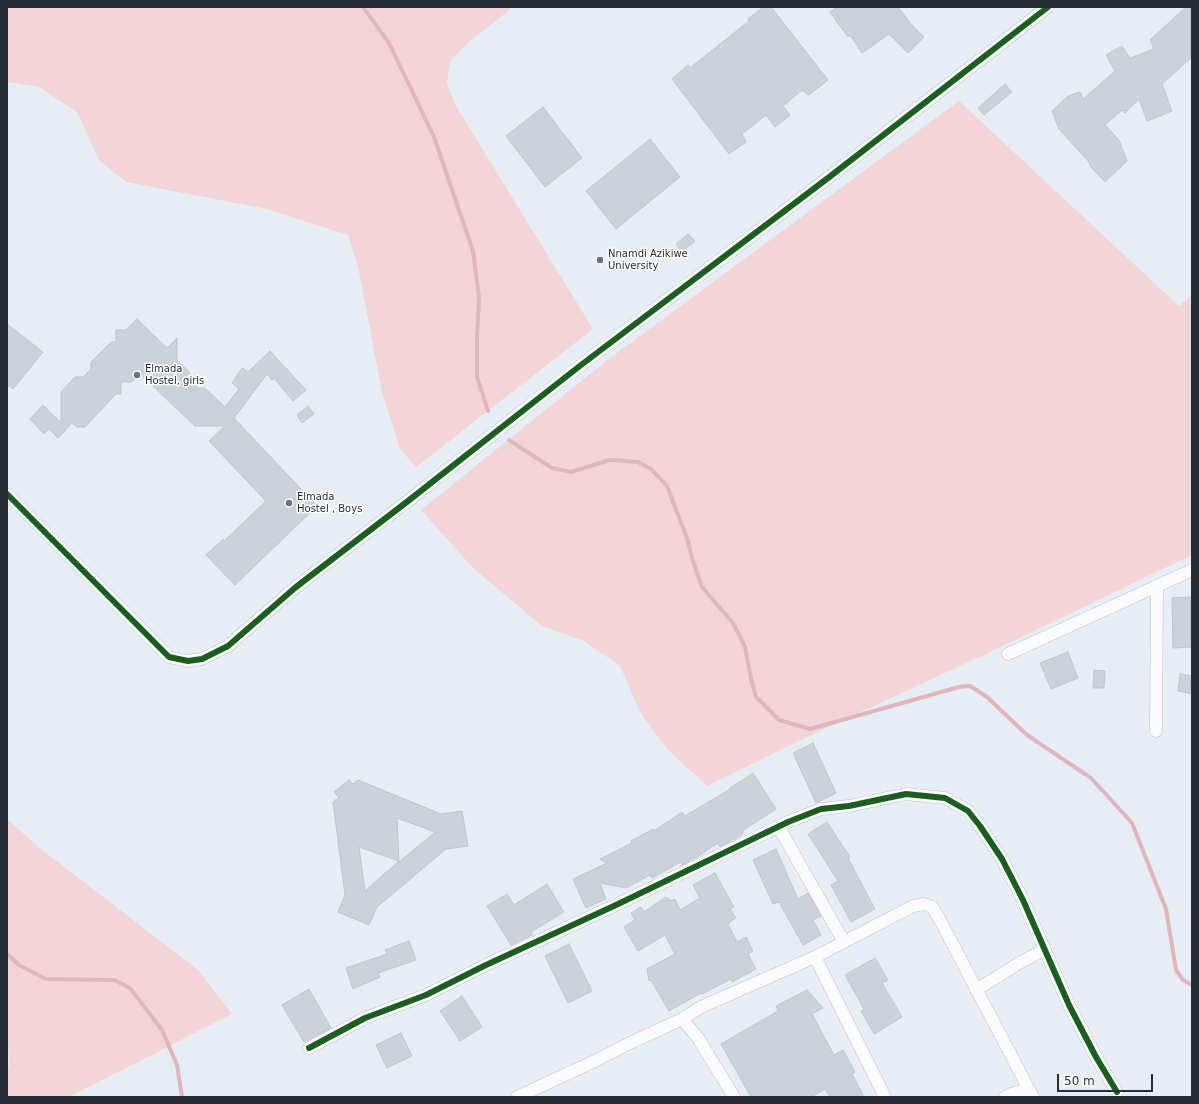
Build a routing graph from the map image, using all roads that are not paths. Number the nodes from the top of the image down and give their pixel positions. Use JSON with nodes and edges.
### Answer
{"nodes":[{"id":1,"x":1048,"y":7,"type":"edge"},
{"id":2,"x":7,"y":494,"type":"edge"},
{"id":3,"x":1192,"y":570,"type":"edge"},
{"id":4,"x":1157,"y":586,"type":"junction"},
{"id":5,"x":1008,"y":654,"type":"dead end"},
{"id":6,"x":1156,"y":731,"type":"dead end"},
{"id":7,"x":778,"y":826,"type":"junction"},
{"id":8,"x":844,"y":942,"type":"junction"},
{"id":9,"x":1044,"y":950,"type":"junction"},
{"id":10,"x":815,"y":957,"type":"junction"},
{"id":11,"x":976,"y":990,"type":"junction"},
{"id":12,"x":682,"y":1019,"type":"junction"},
{"id":13,"x":309,"y":1048,"type":"dead end"},
{"id":14,"x":1117,"y":1092,"type":"dead end"},
{"id":15,"x":1030,"y":1093,"type":"edge"},
{"id":16,"x":517,"y":1097,"type":"edge"},
{"id":17,"x":734,"y":1097,"type":"edge"},
{"id":18,"x":885,"y":1097,"type":"edge"},
{"id":19,"x":1005,"y":1097,"type":"edge"}],
"edges":[{"from":1,"to":2,"type":"street"},
{"from":3,"to":4,"type":"street"},
{"from":4,"to":5,"type":"street"},
{"from":4,"to":6,"type":"street"},
{"from":7,"to":8,"type":"street"},
{"from":7,"to":9,"type":"street"},
{"from":7,"to":13,"type":"street"},
{"from":8,"to":10,"type":"street"},
{"from":8,"to":11,"type":"street"},
{"from":9,"to":11,"type":"street"},
{"from":9,"to":14,"type":"street"},
{"from":10,"to":12,"type":"street"},
{"from":10,"to":18,"type":"street"},
{"from":11,"to":15,"type":"street"},
{"from":12,"to":16,"type":"street"},
{"from":12,"to":17,"type":"street"},
{"from":15,"to":19,"type":"street"}]}
